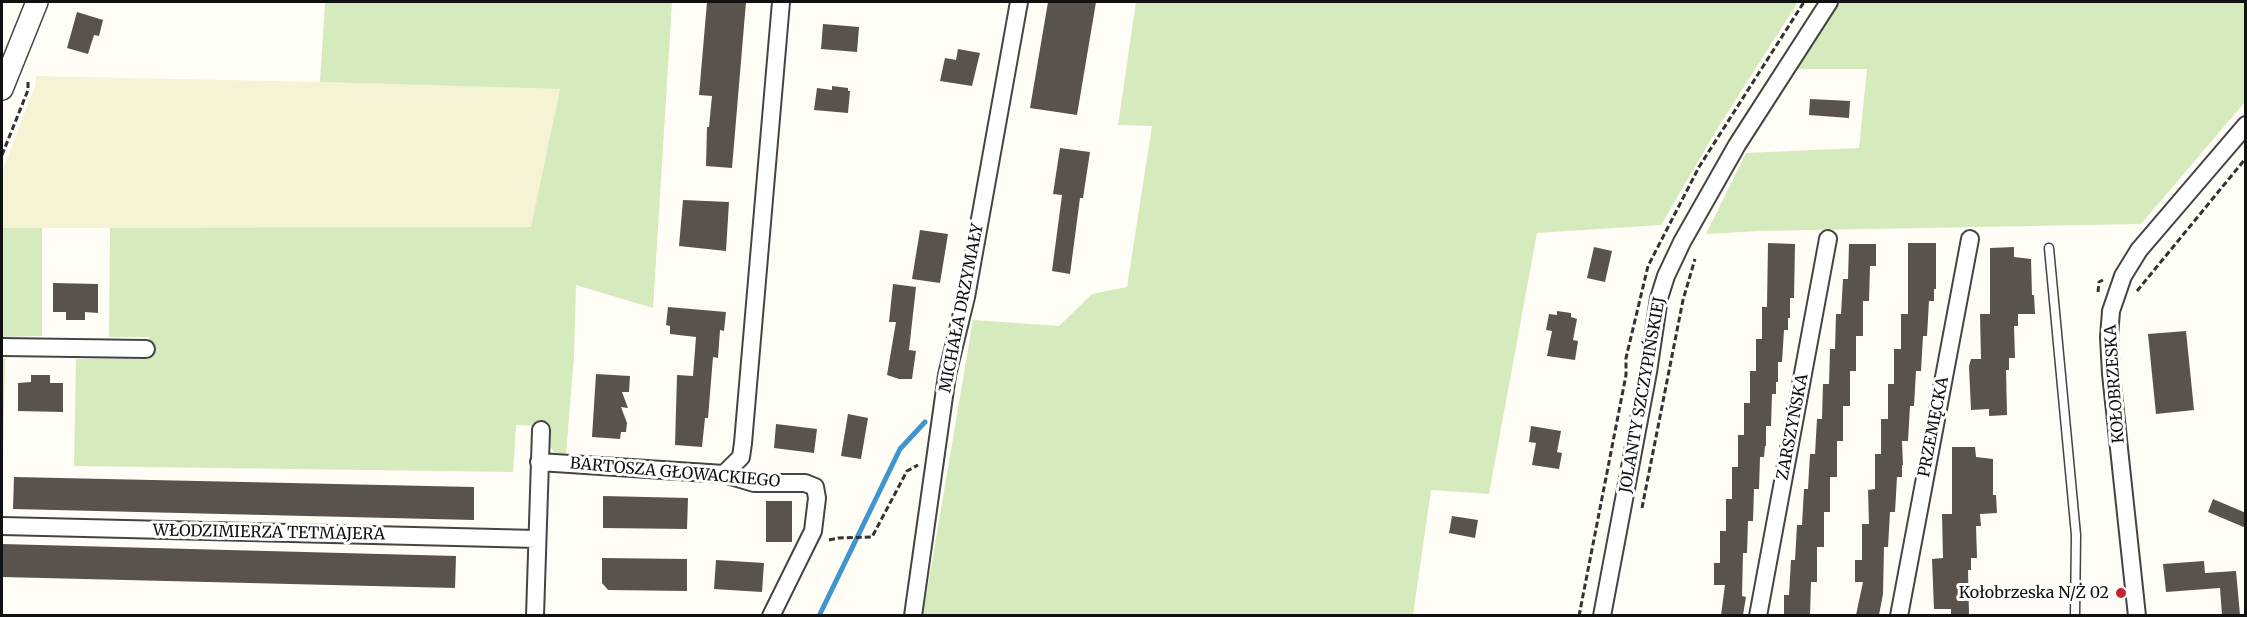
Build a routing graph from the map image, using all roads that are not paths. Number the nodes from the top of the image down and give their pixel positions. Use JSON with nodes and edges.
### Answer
{"nodes":[{"id":1,"x":37,"y":2,"type":"edge"},
{"id":2,"x":781,"y":2,"type":"edge"},
{"id":3,"x":1019,"y":2,"type":"edge"},
{"id":4,"x":1829,"y":2,"type":"edge"},
{"id":5,"x":2,"y":89,"type":"edge"},
{"id":6,"x":2246,"y":125,"type":"edge"},
{"id":7,"x":1828,"y":239,"type":"dead end"},
{"id":8,"x":1970,"y":239,"type":"dead end"},
{"id":9,"x":2049,"y":248,"type":"dead end"},
{"id":10,"x":2,"y":346,"type":"edge"},
{"id":11,"x":146,"y":349,"type":"dead end"},
{"id":12,"x":541,"y":430,"type":"dead end"},
{"id":13,"x":539,"y":462,"type":"junction"},
{"id":14,"x":724,"y":474,"type":"junction"},
{"id":15,"x":2,"y":526,"type":"edge"},
{"id":16,"x":537,"y":539,"type":"junction"},
{"id":17,"x":536,"y":615,"type":"edge"},
{"id":18,"x":771,"y":615,"type":"edge"},
{"id":19,"x":913,"y":615,"type":"edge"},
{"id":20,"x":1602,"y":615,"type":"edge"},
{"id":21,"x":1758,"y":615,"type":"edge"},
{"id":22,"x":1899,"y":615,"type":"edge"},
{"id":23,"x":2075,"y":615,"type":"edge"},
{"id":24,"x":2137,"y":615,"type":"edge"}],
"edges":[{"from":1,"to":5,"type":"street"},
{"from":2,"to":14,"type":"street"},
{"from":3,"to":19,"type":"street","name":"MICHAŁA DRZYMAŁY"},
{"from":4,"to":20,"type":"street","name":"JOLANTY SZCZYPIŃSKIEJ"},
{"from":6,"to":24,"type":"street","name":"KOŁOBRZESKA"},
{"from":7,"to":21,"type":"street","name":"ZARSZYŃSKA"},
{"from":8,"to":22,"type":"street","name":"PRZEMĘCKA"},
{"from":9,"to":23,"type":"lane"},
{"from":10,"to":11,"type":"street"},
{"from":12,"to":13,"type":"street"},
{"from":13,"to":14,"type":"street","name":"BARTOSZA GŁOWACKIEGO"},
{"from":13,"to":16,"type":"street"},
{"from":14,"to":18,"type":"street","name":"BARTOSZA GŁOWACKIEGO"},
{"from":15,"to":16,"type":"street","name":"WŁODZIMIERZA TETMAJERA"},
{"from":16,"to":17,"type":"street"}]}
